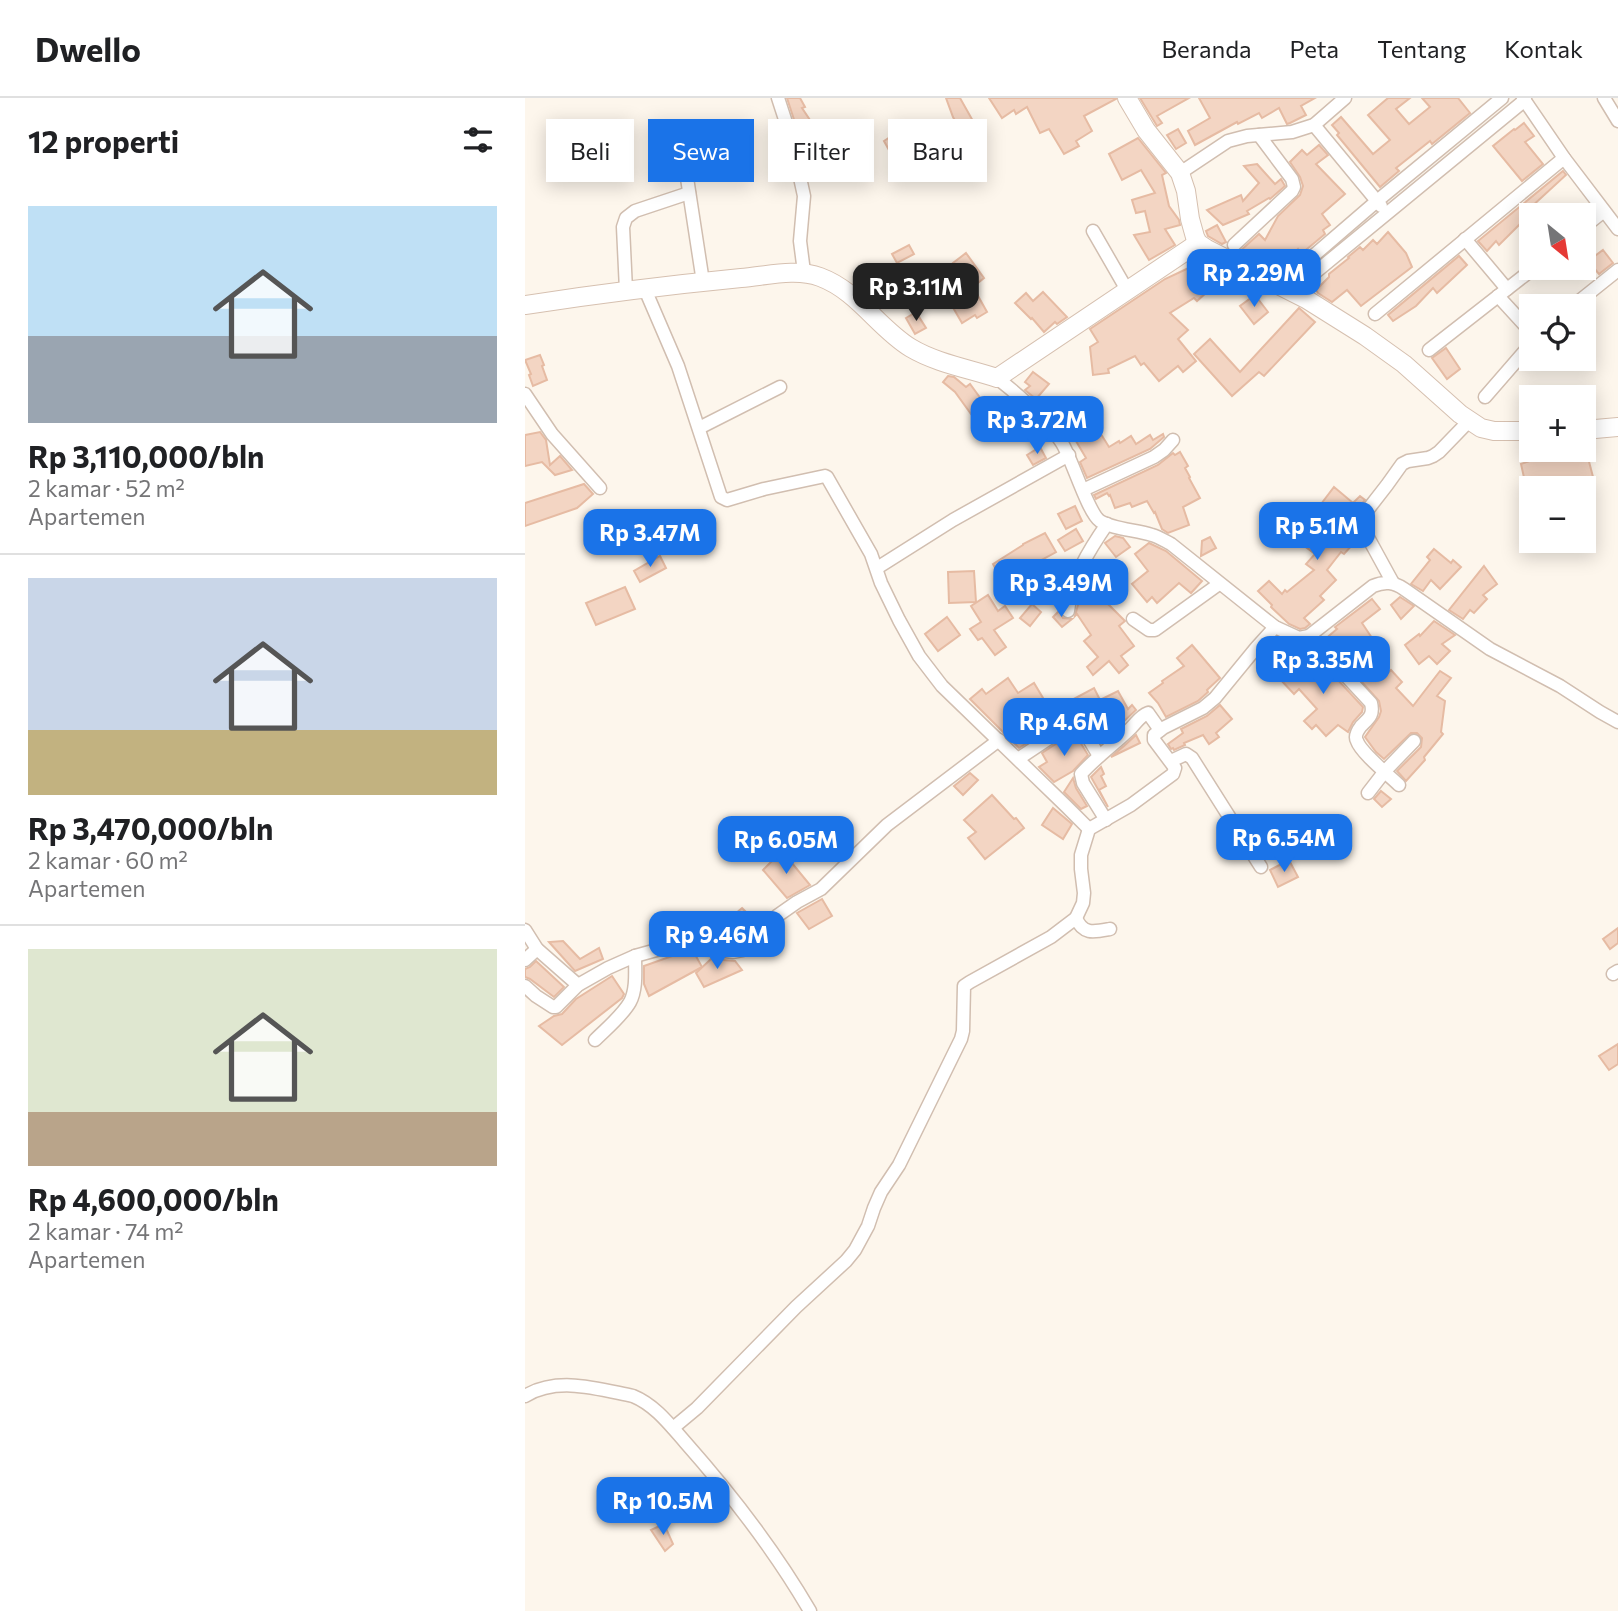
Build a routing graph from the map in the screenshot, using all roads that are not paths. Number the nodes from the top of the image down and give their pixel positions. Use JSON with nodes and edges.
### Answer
{"nodes":[{"id":1,"x":778,"y":98,"type":"edge"},
{"id":2,"x":1127,"y":98,"type":"edge"},
{"id":3,"x":1345,"y":98,"type":"edge"},
{"id":4,"x":1502,"y":98,"type":"edge"},
{"id":5,"x":1604,"y":98,"type":"edge"},
{"id":6,"x":1524,"y":99,"type":"edge"},
{"id":7,"x":1618,"y":121,"type":"edge"},
{"id":8,"x":1314,"y":125,"type":"junction"},
{"id":9,"x":1259,"y":135,"type":"junction"},
{"id":10,"x":1564,"y":158,"type":"junction"},
{"id":11,"x":1180,"y":173,"type":"junction"},
{"id":12,"x":688,"y":182,"type":"edge"},
{"id":13,"x":689,"y":193,"type":"junction"},
{"id":14,"x":1377,"y":201,"type":"junction"},
{"id":15,"x":1604,"y":211,"type":"junction"},
{"id":16,"x":1387,"y":213,"type":"junction"},
{"id":17,"x":1596,"y":217,"type":"edge"},
{"id":18,"x":1618,"y":229,"type":"edge"},
{"id":19,"x":1093,"y":231,"type":"dead end"},
{"id":20,"x":1465,"y":239,"type":"junction"},
{"id":21,"x":1198,"y":243,"type":"junction"},
{"id":22,"x":1234,"y":245,"type":"dead end"},
{"id":23,"x":1299,"y":269,"type":"dead end"},
{"id":24,"x":1618,"y":270,"type":"edge"},
{"id":25,"x":804,"y":272,"type":"junction"},
{"id":26,"x":1312,"y":275,"type":"dead end"},
{"id":27,"x":1519,"y":280,"type":"edge"},
{"id":28,"x":703,"y":282,"type":"junction"},
{"id":29,"x":644,"y":288,"type":"junction"},
{"id":30,"x":626,"y":290,"type":"junction"},
{"id":31,"x":1127,"y":290,"type":"junction"},
{"id":32,"x":1503,"y":292,"type":"junction"},
{"id":33,"x":1588,"y":294,"type":"edge"},
{"id":34,"x":525,"y":305,"type":"edge"},
{"id":35,"x":1375,"y":314,"type":"dead end"},
{"id":36,"x":1519,"y":315,"type":"edge"},
{"id":37,"x":1429,"y":350,"type":"dead end"},
{"id":38,"x":1519,"y":358,"type":"edge"},
{"id":39,"x":997,"y":378,"type":"junction"},
{"id":40,"x":780,"y":387,"type":"dead end"},
{"id":41,"x":525,"y":394,"type":"edge"},
{"id":42,"x":1485,"y":397,"type":"dead end"},
{"id":43,"x":1469,"y":421,"type":"junction"},
{"id":44,"x":1618,"y":427,"type":"edge"},
{"id":45,"x":699,"y":428,"type":"junction"},
{"id":46,"x":1596,"y":429,"type":"edge"},
{"id":47,"x":1519,"y":431,"type":"edge"},
{"id":48,"x":1173,"y":440,"type":"dead end"},
{"id":49,"x":1069,"y":455,"type":"junction"},
{"id":50,"x":600,"y":488,"type":"dead end"},
{"id":51,"x":1083,"y":491,"type":"junction"},
{"id":52,"x":1107,"y":524,"type":"junction"},
{"id":53,"x":877,"y":568,"type":"junction"},
{"id":54,"x":1393,"y":583,"type":"junction"},
{"id":55,"x":1219,"y":584,"type":"junction"},
{"id":56,"x":1068,"y":611,"type":"dead end"},
{"id":57,"x":1133,"y":619,"type":"dead end"},
{"id":58,"x":1275,"y":627,"type":"junction"},
{"id":59,"x":1309,"y":636,"type":"junction"},
{"id":60,"x":1618,"y":722,"type":"edge"},
{"id":61,"x":1160,"y":730,"type":"junction"},
{"id":62,"x":999,"y":740,"type":"junction"},
{"id":63,"x":1414,"y":741,"type":"dead end"},
{"id":64,"x":1099,"y":756,"type":"junction"},
{"id":65,"x":1018,"y":759,"type":"junction"},
{"id":66,"x":1171,"y":761,"type":"junction"},
{"id":67,"x":1385,"y":771,"type":"junction"},
{"id":68,"x":1399,"y":785,"type":"dead end"},
{"id":69,"x":1368,"y":793,"type":"dead end"},
{"id":70,"x":1106,"y":820,"type":"junction"},
{"id":71,"x":1089,"y":829,"type":"junction"},
{"id":72,"x":1261,"y":867,"type":"dead end"},
{"id":73,"x":1076,"y":918,"type":"junction"},
{"id":74,"x":1110,"y":929,"type":"dead end"},
{"id":75,"x":525,"y":930,"type":"edge"},
{"id":76,"x":537,"y":949,"type":"junction"},
{"id":77,"x":635,"y":956,"type":"junction"},
{"id":78,"x":525,"y":960,"type":"edge"},
{"id":79,"x":578,"y":985,"type":"junction"},
{"id":80,"x":525,"y":986,"type":"edge"},
{"id":81,"x":595,"y":1040,"type":"dead end"},
{"id":82,"x":525,"y":1396,"type":"edge"},
{"id":83,"x":673,"y":1428,"type":"junction"},
{"id":84,"x":810,"y":1611,"type":"edge"}],
"edges":[{"from":1,"to":25,"type":"street"},
{"from":2,"to":11,"type":"street"},
{"from":3,"to":8,"type":"street"},
{"from":4,"to":14,"type":"street"},
{"from":5,"to":7,"type":"street"},
{"from":6,"to":10,"type":"street"},
{"from":6,"to":16,"type":"street"},
{"from":8,"to":9,"type":"street"},
{"from":8,"to":14,"type":"street"},
{"from":9,"to":11,"type":"street"},
{"from":9,"to":22,"type":"street"},
{"from":10,"to":15,"type":"street"},
{"from":10,"to":20,"type":"street"},
{"from":11,"to":21,"type":"street"},
{"from":12,"to":13,"type":"street"},
{"from":13,"to":28,"type":"street"},
{"from":13,"to":30,"type":"street"},
{"from":14,"to":16,"type":"street"},
{"from":14,"to":23,"type":"street"},
{"from":15,"to":17,"type":"street"},
{"from":15,"to":18,"type":"street"},
{"from":16,"to":26,"type":"street"},
{"from":19,"to":31,"type":"street"},
{"from":20,"to":32,"type":"street"},
{"from":20,"to":35,"type":"street"},
{"from":21,"to":31,"type":"street"},
{"from":21,"to":43,"type":"street"},
{"from":24,"to":33,"type":"street"},
{"from":25,"to":28,"type":"street"},
{"from":25,"to":39,"type":"street"},
{"from":27,"to":32,"type":"street"},
{"from":28,"to":29,"type":"street"},
{"from":29,"to":30,"type":"street"},
{"from":29,"to":45,"type":"street"},
{"from":30,"to":34,"type":"street"},
{"from":31,"to":39,"type":"street"},
{"from":32,"to":36,"type":"street"},
{"from":32,"to":37,"type":"street"},
{"from":38,"to":42,"type":"street"},
{"from":39,"to":49,"type":"street"},
{"from":40,"to":45,"type":"street"},
{"from":41,"to":50,"type":"street"},
{"from":43,"to":47,"type":"street"},
{"from":43,"to":54,"type":"street"},
{"from":44,"to":46,"type":"street"},
{"from":45,"to":53,"type":"street"},
{"from":48,"to":51,"type":"street"},
{"from":49,"to":51,"type":"street"},
{"from":49,"to":53,"type":"street"},
{"from":51,"to":52,"type":"street"},
{"from":52,"to":55,"type":"street"},
{"from":52,"to":56,"type":"street"},
{"from":53,"to":62,"type":"street"},
{"from":54,"to":59,"type":"street"},
{"from":54,"to":60,"type":"street"},
{"from":55,"to":57,"type":"street"},
{"from":55,"to":58,"type":"street"},
{"from":58,"to":59,"type":"street"},
{"from":58,"to":61,"type":"street"},
{"from":59,"to":67,"type":"street"},
{"from":61,"to":64,"type":"street"},
{"from":61,"to":66,"type":"street"},
{"from":62,"to":65,"type":"street"},
{"from":62,"to":77,"type":"street"},
{"from":63,"to":67,"type":"street"},
{"from":64,"to":65,"type":"street"},
{"from":64,"to":70,"type":"street"},
{"from":65,"to":71,"type":"street"},
{"from":66,"to":70,"type":"street"},
{"from":66,"to":72,"type":"street"},
{"from":67,"to":68,"type":"street"},
{"from":67,"to":69,"type":"street"},
{"from":70,"to":71,"type":"street"},
{"from":71,"to":73,"type":"street"},
{"from":73,"to":74,"type":"street"},
{"from":73,"to":83,"type":"street"},
{"from":75,"to":76,"type":"street"},
{"from":76,"to":78,"type":"street"},
{"from":76,"to":79,"type":"street"},
{"from":77,"to":79,"type":"street"},
{"from":77,"to":81,"type":"street"},
{"from":79,"to":80,"type":"street"},
{"from":82,"to":83,"type":"street"},
{"from":83,"to":84,"type":"street"}]}
